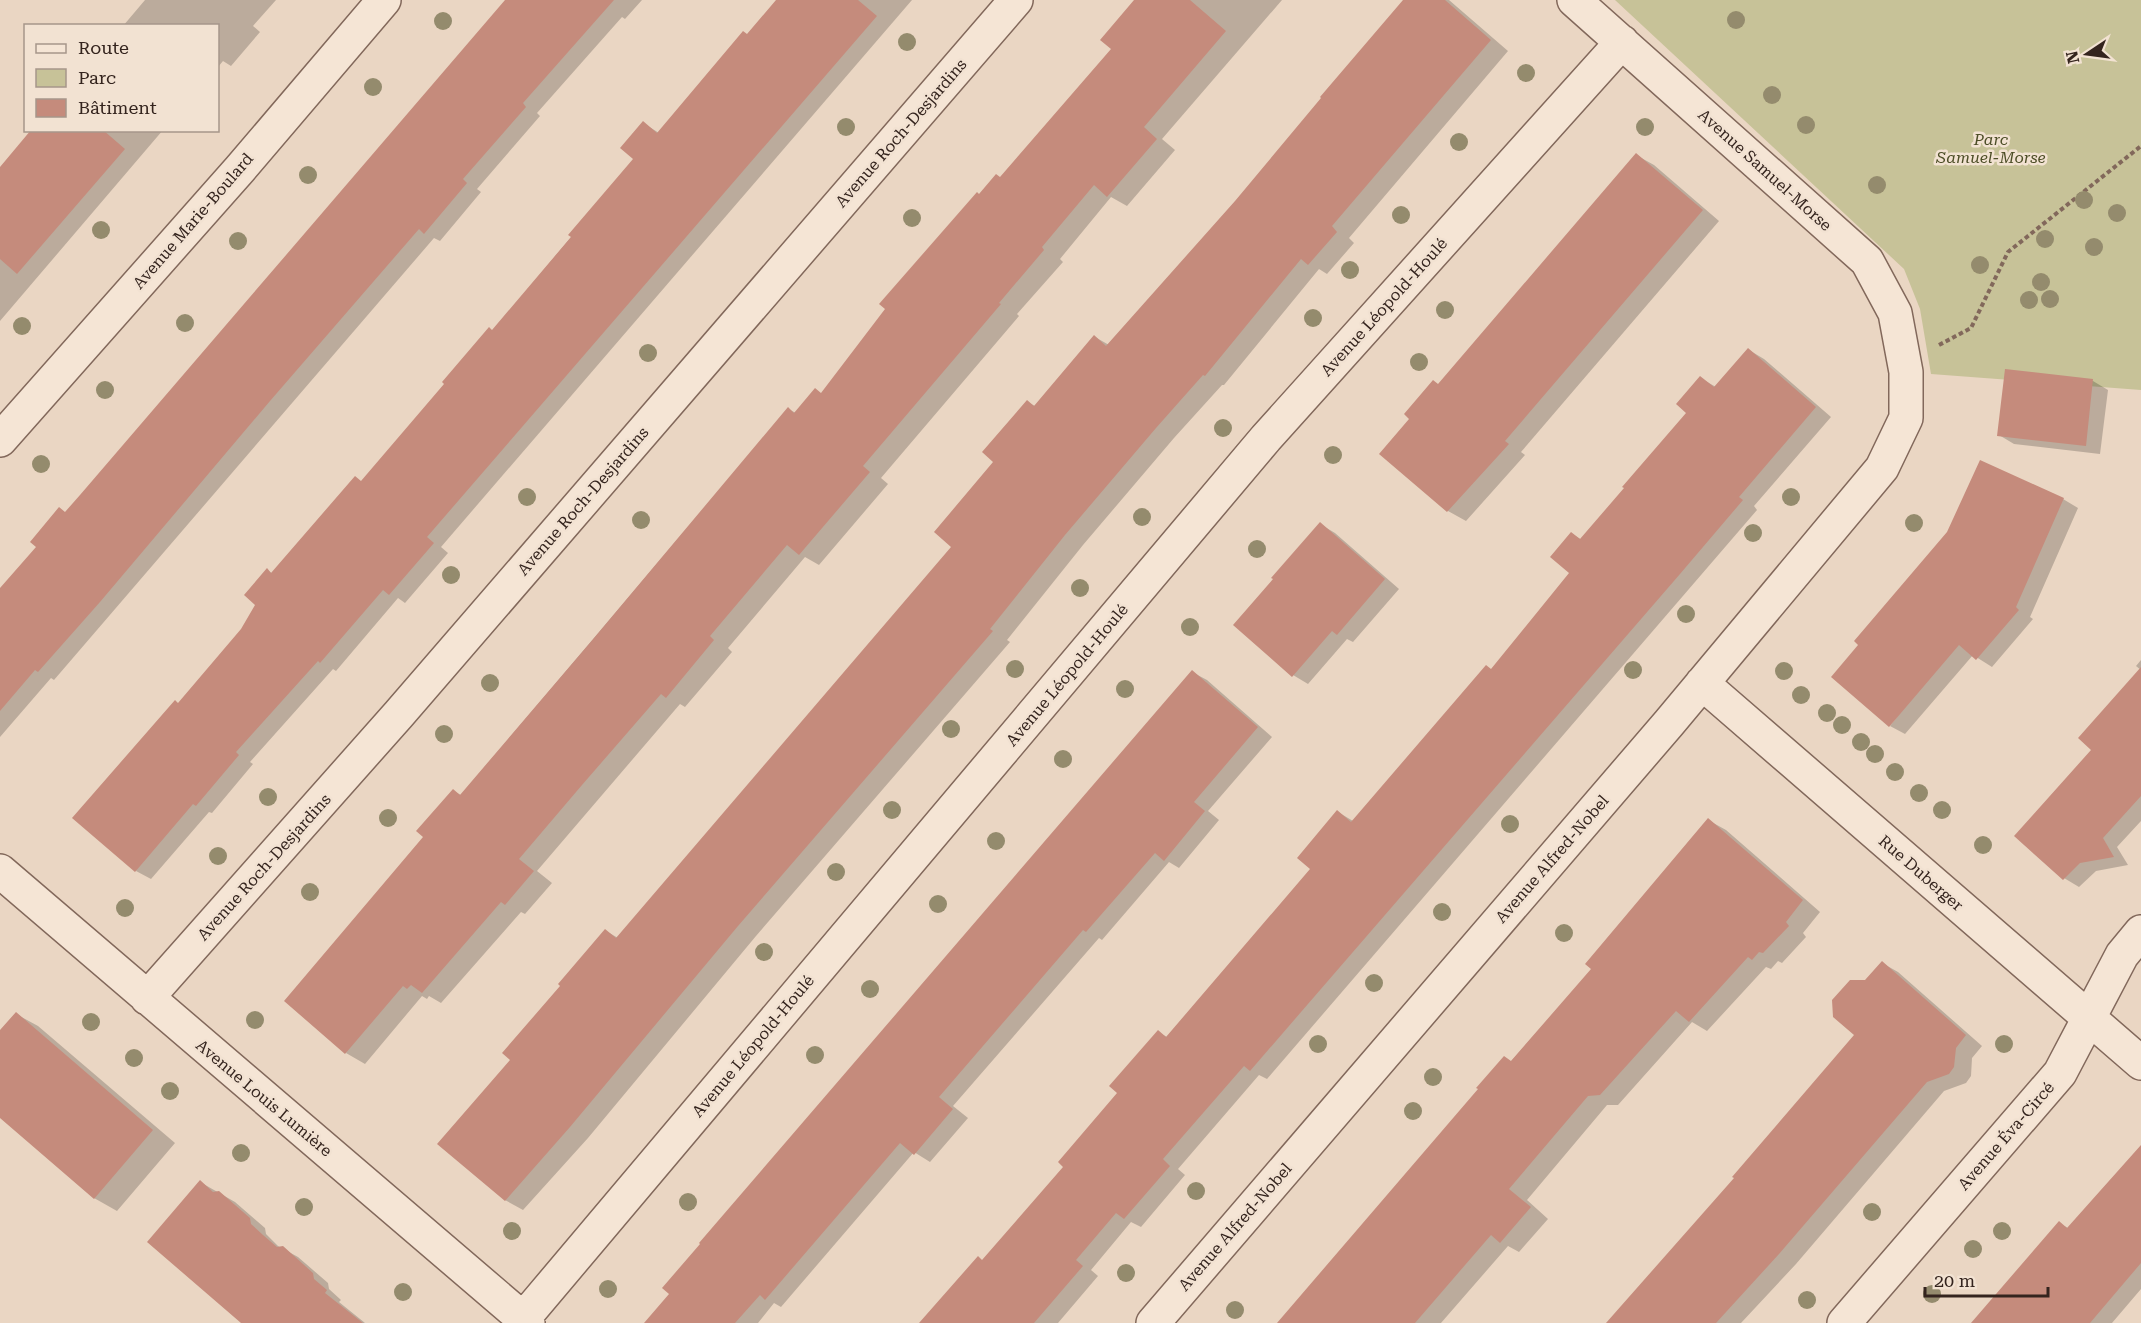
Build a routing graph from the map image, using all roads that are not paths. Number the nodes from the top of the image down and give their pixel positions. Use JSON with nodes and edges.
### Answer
{"nodes":[{"id":1,"x":384,"y":0,"type":"edge"},
{"id":2,"x":1016,"y":0,"type":"edge"},
{"id":3,"x":1574,"y":0,"type":"edge"},
{"id":4,"x":1622,"y":42,"type":"junction"},
{"id":5,"x":1905,"y":368,"type":"joint"},
{"id":6,"x":0,"y":440,"type":"edge"},
{"id":7,"x":1702,"y":683,"type":"junction"},
{"id":8,"x":0,"y":871,"type":"edge"},
{"id":9,"x":2141,"y":932,"type":"edge"},
{"id":10,"x":147,"y":998,"type":"junction"},
{"id":11,"x":2090,"y":1018,"type":"junction"},
{"id":12,"x":2141,"y":1063,"type":"edge"},
{"id":13,"x":526,"y":1321,"type":"edge"},
{"id":14,"x":1152,"y":1323,"type":"edge"},
{"id":15,"x":1844,"y":1323,"type":"edge"}],
"edges":[{"from":1,"to":6,"type":"street","name":"Avenue Marie-Boulard"},
{"from":2,"to":10,"type":"street","name":"Avenue Roch-Desjardins"},
{"from":3,"to":4,"type":"street","name":"Avenue Samuel-Morse"},
{"from":4,"to":5,"type":"street","name":"Avenue Samuel-Morse"},
{"from":4,"to":13,"type":"street","name":"Avenue Léopold-Houlé"},
{"from":5,"to":7,"type":"street","name":"Avenue Alfred-Nobel"},
{"from":7,"to":11,"type":"street","name":"Rue Duberger"},
{"from":7,"to":14,"type":"street","name":"Avenue Alfred-Nobel"},
{"from":8,"to":10,"type":"street","name":"Avenue Louis Lumière"},
{"from":9,"to":11,"type":"street","name":"Avenue Éva-Circé"},
{"from":10,"to":13,"type":"street","name":"Avenue Louis Lumière"},
{"from":11,"to":12,"type":"street","name":"Rue Duberger"},
{"from":11,"to":15,"type":"street","name":"Avenue Éva-Circé"}]}
